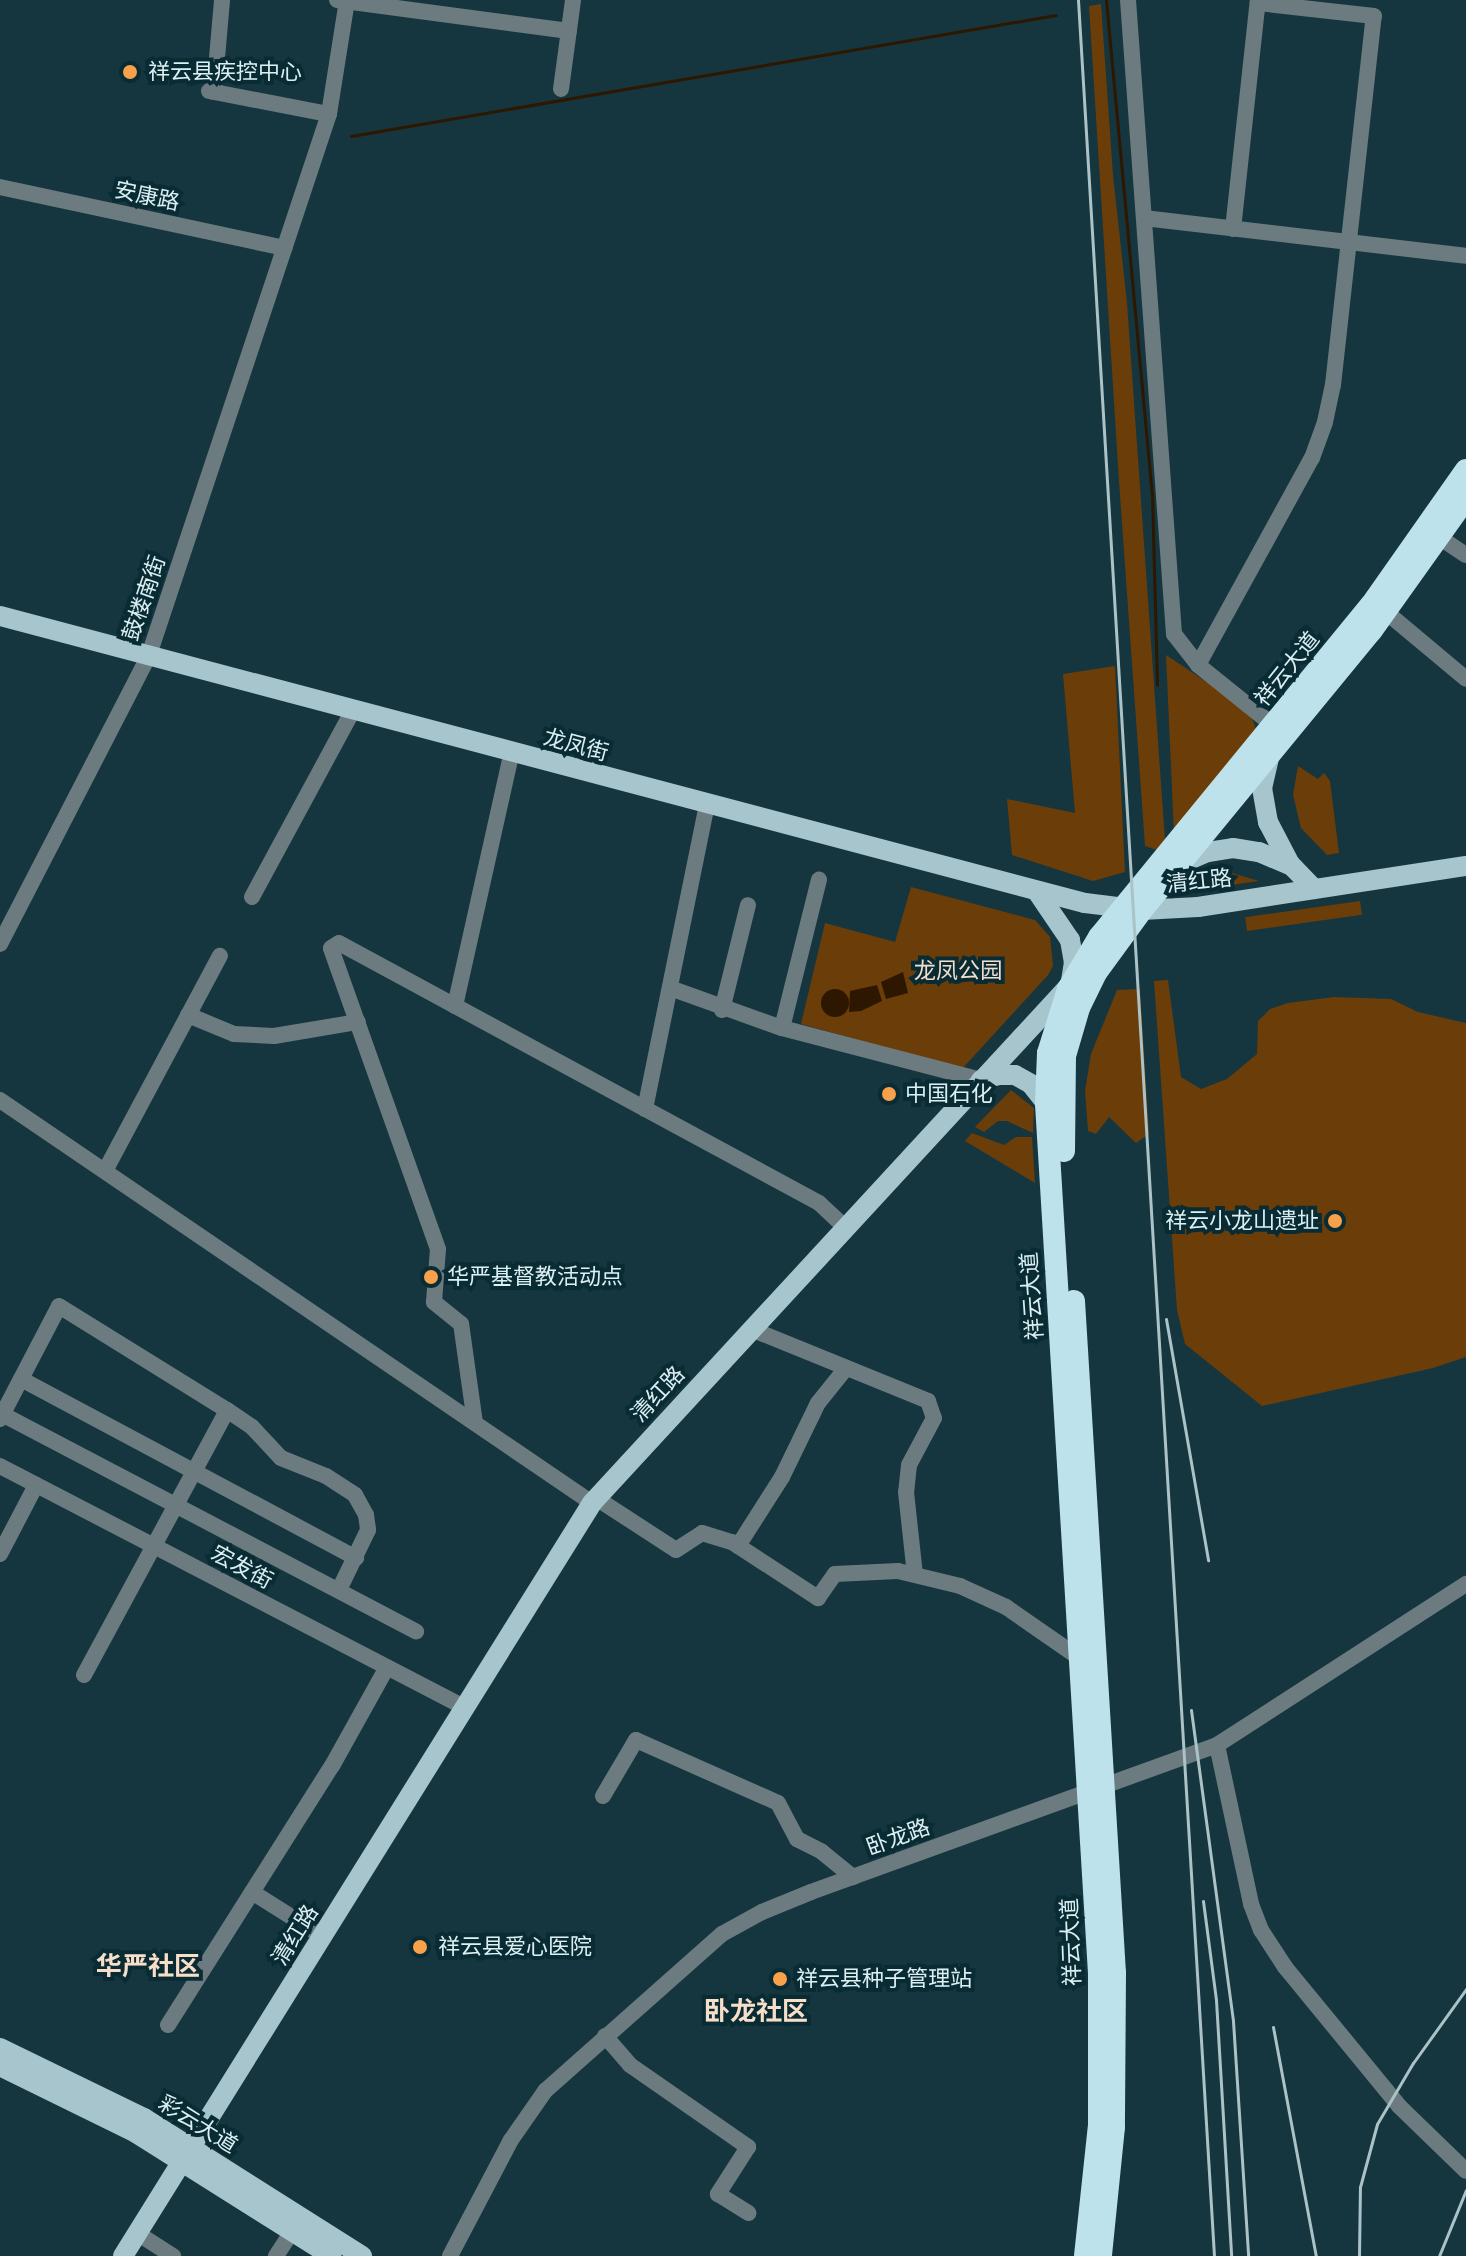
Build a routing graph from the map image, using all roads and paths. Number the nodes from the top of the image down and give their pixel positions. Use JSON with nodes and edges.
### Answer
{"nodes":[{"id":1,"x":222,"y":0,"type":"edge"},
{"id":2,"x":344,"y":0,"type":"edge"},
{"id":3,"x":573,"y":0,"type":"edge"},
{"id":4,"x":1128,"y":0,"type":"edge"},
{"id":5,"x":1258,"y":1,"type":"edge"},
{"id":6,"x":569,"y":31,"type":"junction"},
{"id":7,"x":561,"y":89,"type":"dead end"},
{"id":8,"x":329,"y":114,"type":"junction"},
{"id":9,"x":0,"y":187,"type":"edge"},
{"id":10,"x":1144,"y":218,"type":"junction"},
{"id":11,"x":1233,"y":229,"type":"junction"},
{"id":12,"x":1349,"y":242,"type":"junction"},
{"id":13,"x":285,"y":248,"type":"junction"},
{"id":14,"x":1466,"y":256,"type":"edge"},
{"id":15,"x":1466,"y":470,"type":"edge"},
{"id":16,"x":1466,"y":498,"type":"edge"},
{"id":17,"x":1439,"y":537,"type":"junction"},
{"id":18,"x":1466,"y":555,"type":"edge"},
{"id":19,"x":1386,"y":612,"type":"junction"},
{"id":20,"x":0,"y":616,"type":"edge"},
{"id":21,"x":149,"y":655,"type":"junction"},
{"id":22,"x":1198,"y":665,"type":"junction"},
{"id":23,"x":1466,"y":679,"type":"edge"},
{"id":24,"x":353,"y":710,"type":"junction"},
{"id":25,"x":1274,"y":726,"type":"junction"},
{"id":26,"x":512,"y":752,"type":"junction"},
{"id":27,"x":1270,"y":755,"type":"junction"},
{"id":28,"x":707,"y":805,"type":"junction"},
{"id":29,"x":1184,"y":862,"type":"junction"},
{"id":30,"x":1292,"y":866,"type":"junction"},
{"id":31,"x":1466,"y":866,"type":"edge"},
{"id":32,"x":819,"y":880,"type":"dead end"},
{"id":33,"x":1314,"y":889,"type":"junction"},
{"id":34,"x":1038,"y":893,"type":"junction"},
{"id":35,"x":252,"y":897,"type":"dead end"},
{"id":36,"x":748,"y":905,"type":"dead end"},
{"id":37,"x":1132,"y":909,"type":"junction"},
{"id":38,"x":0,"y":944,"type":"edge"},
{"id":39,"x":220,"y":956,"type":"dead end"},
{"id":40,"x":1070,"y":984,"type":"junction"},
{"id":41,"x":670,"y":988,"type":"junction"},
{"id":42,"x":455,"y":1006,"type":"junction"},
{"id":43,"x":722,"y":1010,"type":"junction"},
{"id":44,"x":188,"y":1015,"type":"junction"},
{"id":45,"x":358,"y":1022,"type":"junction"},
{"id":46,"x":782,"y":1028,"type":"junction"},
{"id":47,"x":981,"y":1080,"type":"junction"},
{"id":48,"x":0,"y":1100,"type":"edge"},
{"id":49,"x":1046,"y":1103,"type":"junction"},
{"id":50,"x":645,"y":1109,"type":"junction"},
{"id":51,"x":105,"y":1171,"type":"junction"},
{"id":52,"x":845,"y":1227,"type":"junction"},
{"id":53,"x":751,"y":1329,"type":"junction"},
{"id":54,"x":846,"y":1368,"type":"junction"},
{"id":55,"x":21,"y":1379,"type":"junction"},
{"id":56,"x":227,"y":1410,"type":"junction"},
{"id":57,"x":1,"y":1416,"type":"edge"},
{"id":58,"x":475,"y":1423,"type":"junction"},
{"id":59,"x":0,"y":1466,"type":"edge"},
{"id":60,"x":194,"y":1471,"type":"junction"},
{"id":61,"x":36,"y":1485,"type":"junction"},
{"id":62,"x":594,"y":1500,"type":"junction"},
{"id":63,"x":175,"y":1505,"type":"junction"},
{"id":64,"x":153,"y":1546,"type":"junction"},
{"id":65,"x":738,"y":1546,"type":"junction"},
{"id":66,"x":0,"y":1554,"type":"edge"},
{"id":67,"x":356,"y":1558,"type":"junction"},
{"id":68,"x":915,"y":1575,"type":"junction"},
{"id":69,"x":1466,"y":1584,"type":"edge"},
{"id":70,"x":339,"y":1590,"type":"junction"},
{"id":71,"x":416,"y":1631,"type":"dead end"},
{"id":72,"x":1081,"y":1659,"type":"junction"},
{"id":73,"x":387,"y":1667,"type":"junction"},
{"id":74,"x":84,"y":1675,"type":"dead end"},
{"id":75,"x":464,"y":1707,"type":"junction"},
{"id":76,"x":1217,"y":1745,"type":"junction"},
{"id":77,"x":1097,"y":1789,"type":"junction"},
{"id":78,"x":603,"y":1796,"type":"dead end"},
{"id":79,"x":853,"y":1877,"type":"junction"},
{"id":80,"x":252,"y":1892,"type":"junction"},
{"id":81,"x":322,"y":1936,"type":"junction"},
{"id":82,"x":168,"y":2025,"type":"dead end"},
{"id":83,"x":605,"y":2036,"type":"junction"},
{"id":84,"x":0,"y":2048,"type":"edge"},
{"id":85,"x":0,"y":2066,"type":"edge"},
{"id":86,"x":187,"y":2154,"type":"junction"},
{"id":87,"x":1466,"y":2171,"type":"edge"},
{"id":88,"x":748,"y":2213,"type":"dead end"},
{"id":89,"x":292,"y":2231,"type":"junction"},
{"id":90,"x":137,"y":2233,"type":"junction"},
{"id":91,"x":123,"y":2256,"type":"edge"},
{"id":92,"x":173,"y":2256,"type":"edge"},
{"id":93,"x":276,"y":2256,"type":"edge"},
{"id":94,"x":331,"y":2256,"type":"edge"},
{"id":95,"x":362,"y":2256,"type":"edge"},
{"id":96,"x":450,"y":2256,"type":"edge"},
{"id":97,"x":1085,"y":2256,"type":"edge"},
{"id":98,"x":1101,"y":2256,"type":"edge"}],
"edges":[{"from":1,"to":8,"type":"street"},
{"from":2,"to":6,"type":"street"},
{"from":2,"to":8,"type":"street","name":"鼓楼南街"},
{"from":3,"to":6,"type":"street"},
{"from":4,"to":10,"type":"street"},
{"from":5,"to":11,"type":"street"},
{"from":5,"to":12,"type":"street"},
{"from":6,"to":7,"type":"street"},
{"from":8,"to":13,"type":"street","name":"鼓楼南街"},
{"from":9,"to":13,"type":"street","name":"安康路"},
{"from":10,"to":11,"type":"street"},
{"from":10,"to":22,"type":"street"},
{"from":11,"to":12,"type":"street"},
{"from":12,"to":14,"type":"street"},
{"from":12,"to":22,"type":"street"},
{"from":13,"to":21,"type":"street","name":"鼓楼南街"},
{"from":15,"to":25,"type":"highway","name":"祥云大道"},
{"from":16,"to":17,"type":"highway","name":"祥云大道"},
{"from":17,"to":18,"type":"street"},
{"from":17,"to":19,"type":"highway","name":"祥云大道"},
{"from":19,"to":23,"type":"street"},
{"from":19,"to":27,"type":"highway","name":"祥云大道"},
{"from":20,"to":21,"type":"main road","name":"龙凤街"},
{"from":21,"to":24,"type":"main road","name":"龙凤街"},
{"from":21,"to":38,"type":"street","name":"鼓楼南街"},
{"from":22,"to":25,"type":"street"},
{"from":24,"to":26,"type":"main road","name":"龙凤街"},
{"from":24,"to":35,"type":"street"},
{"from":25,"to":37,"type":"highway","name":"祥云大道"},
{"from":26,"to":28,"type":"main road","name":"龙凤街"},
{"from":26,"to":42,"type":"street"},
{"from":27,"to":29,"type":"highway","name":"祥云大道"},
{"from":27,"to":30,"type":"main road"},
{"from":28,"to":34,"type":"main road","name":"龙凤街"},
{"from":28,"to":41,"type":"street"},
{"from":29,"to":30,"type":"main road"},
{"from":29,"to":37,"type":"highway","name":"祥云大道"},
{"from":30,"to":33,"type":"main road"},
{"from":31,"to":33,"type":"main road","name":"清红路"},
{"from":32,"to":46,"type":"street"},
{"from":33,"to":37,"type":"main road","name":"清红路"},
{"from":34,"to":37,"type":"main road","name":"龙凤街"},
{"from":34,"to":40,"type":"main road"},
{"from":36,"to":43,"type":"street"},
{"from":37,"to":40,"type":"highway","name":"祥云大道"},
{"from":37,"to":77,"type":"highway","name":"祥云大道"},
{"from":39,"to":44,"type":"street"},
{"from":40,"to":47,"type":"main road","name":"清红路"},
{"from":40,"to":49,"type":"highway","name":"祥云大道"},
{"from":41,"to":43,"type":"street"},
{"from":41,"to":50,"type":"street"},
{"from":42,"to":45,"type":"street"},
{"from":42,"to":50,"type":"street"},
{"from":43,"to":46,"type":"street"},
{"from":44,"to":45,"type":"street"},
{"from":44,"to":51,"type":"street"},
{"from":45,"to":58,"type":"street"},
{"from":46,"to":47,"type":"street"},
{"from":47,"to":49,"type":"main road"},
{"from":47,"to":52,"type":"main road","name":"清红路"},
{"from":48,"to":51,"type":"street"},
{"from":49,"to":72,"type":"highway","name":"祥云大道"},
{"from":50,"to":52,"type":"street"},
{"from":51,"to":58,"type":"street"},
{"from":52,"to":53,"type":"main road","name":"清红路"},
{"from":53,"to":54,"type":"street"},
{"from":53,"to":62,"type":"main road","name":"清红路"},
{"from":54,"to":65,"type":"street"},
{"from":54,"to":68,"type":"street"},
{"from":55,"to":56,"type":"street"},
{"from":55,"to":57,"type":"street"},
{"from":55,"to":60,"type":"street"},
{"from":56,"to":60,"type":"street"},
{"from":56,"to":67,"type":"street"},
{"from":57,"to":63,"type":"street"},
{"from":58,"to":62,"type":"street"},
{"from":59,"to":61,"type":"street","name":"宏发街"},
{"from":60,"to":63,"type":"street"},
{"from":60,"to":67,"type":"street"},
{"from":61,"to":64,"type":"street","name":"宏发街"},
{"from":61,"to":66,"type":"street"},
{"from":62,"to":65,"type":"street"},
{"from":62,"to":75,"type":"main road","name":"清红路"},
{"from":63,"to":64,"type":"street"},
{"from":63,"to":70,"type":"street"},
{"from":64,"to":73,"type":"street","name":"宏发街"},
{"from":64,"to":74,"type":"street"},
{"from":65,"to":68,"type":"street"},
{"from":67,"to":70,"type":"street"},
{"from":68,"to":72,"type":"street"},
{"from":69,"to":76,"type":"street","name":"卧龙路"},
{"from":70,"to":71,"type":"street"},
{"from":72,"to":77,"type":"highway","name":"祥云大道"},
{"from":73,"to":75,"type":"street","name":"宏发街"},
{"from":73,"to":80,"type":"street"},
{"from":75,"to":81,"type":"main road","name":"清红路"},
{"from":76,"to":77,"type":"street","name":"卧龙路"},
{"from":76,"to":87,"type":"street"},
{"from":77,"to":79,"type":"street","name":"卧龙路"},
{"from":77,"to":97,"type":"highway","name":"祥云大道"},
{"from":77,"to":98,"type":"highway","name":"祥云大道"},
{"from":78,"to":79,"type":"street"},
{"from":79,"to":83,"type":"street","name":"卧龙路"},
{"from":80,"to":81,"type":"street"},
{"from":80,"to":82,"type":"street"},
{"from":81,"to":86,"type":"main road","name":"清红路"},
{"from":83,"to":88,"type":"street"},
{"from":83,"to":96,"type":"street","name":"卧龙路"},
{"from":84,"to":86,"type":"main road","name":"彩云大道"},
{"from":85,"to":86,"type":"main road","name":"彩云大道"},
{"from":86,"to":89,"type":"main road","name":"彩云大道"},
{"from":86,"to":90,"type":"main road","name":"清红路"},
{"from":86,"to":95,"type":"main road","name":"彩云大道"},
{"from":89,"to":93,"type":"street"},
{"from":89,"to":94,"type":"main road","name":"彩云大道"},
{"from":90,"to":91,"type":"main road","name":"清红路"},
{"from":90,"to":92,"type":"street"}]}
